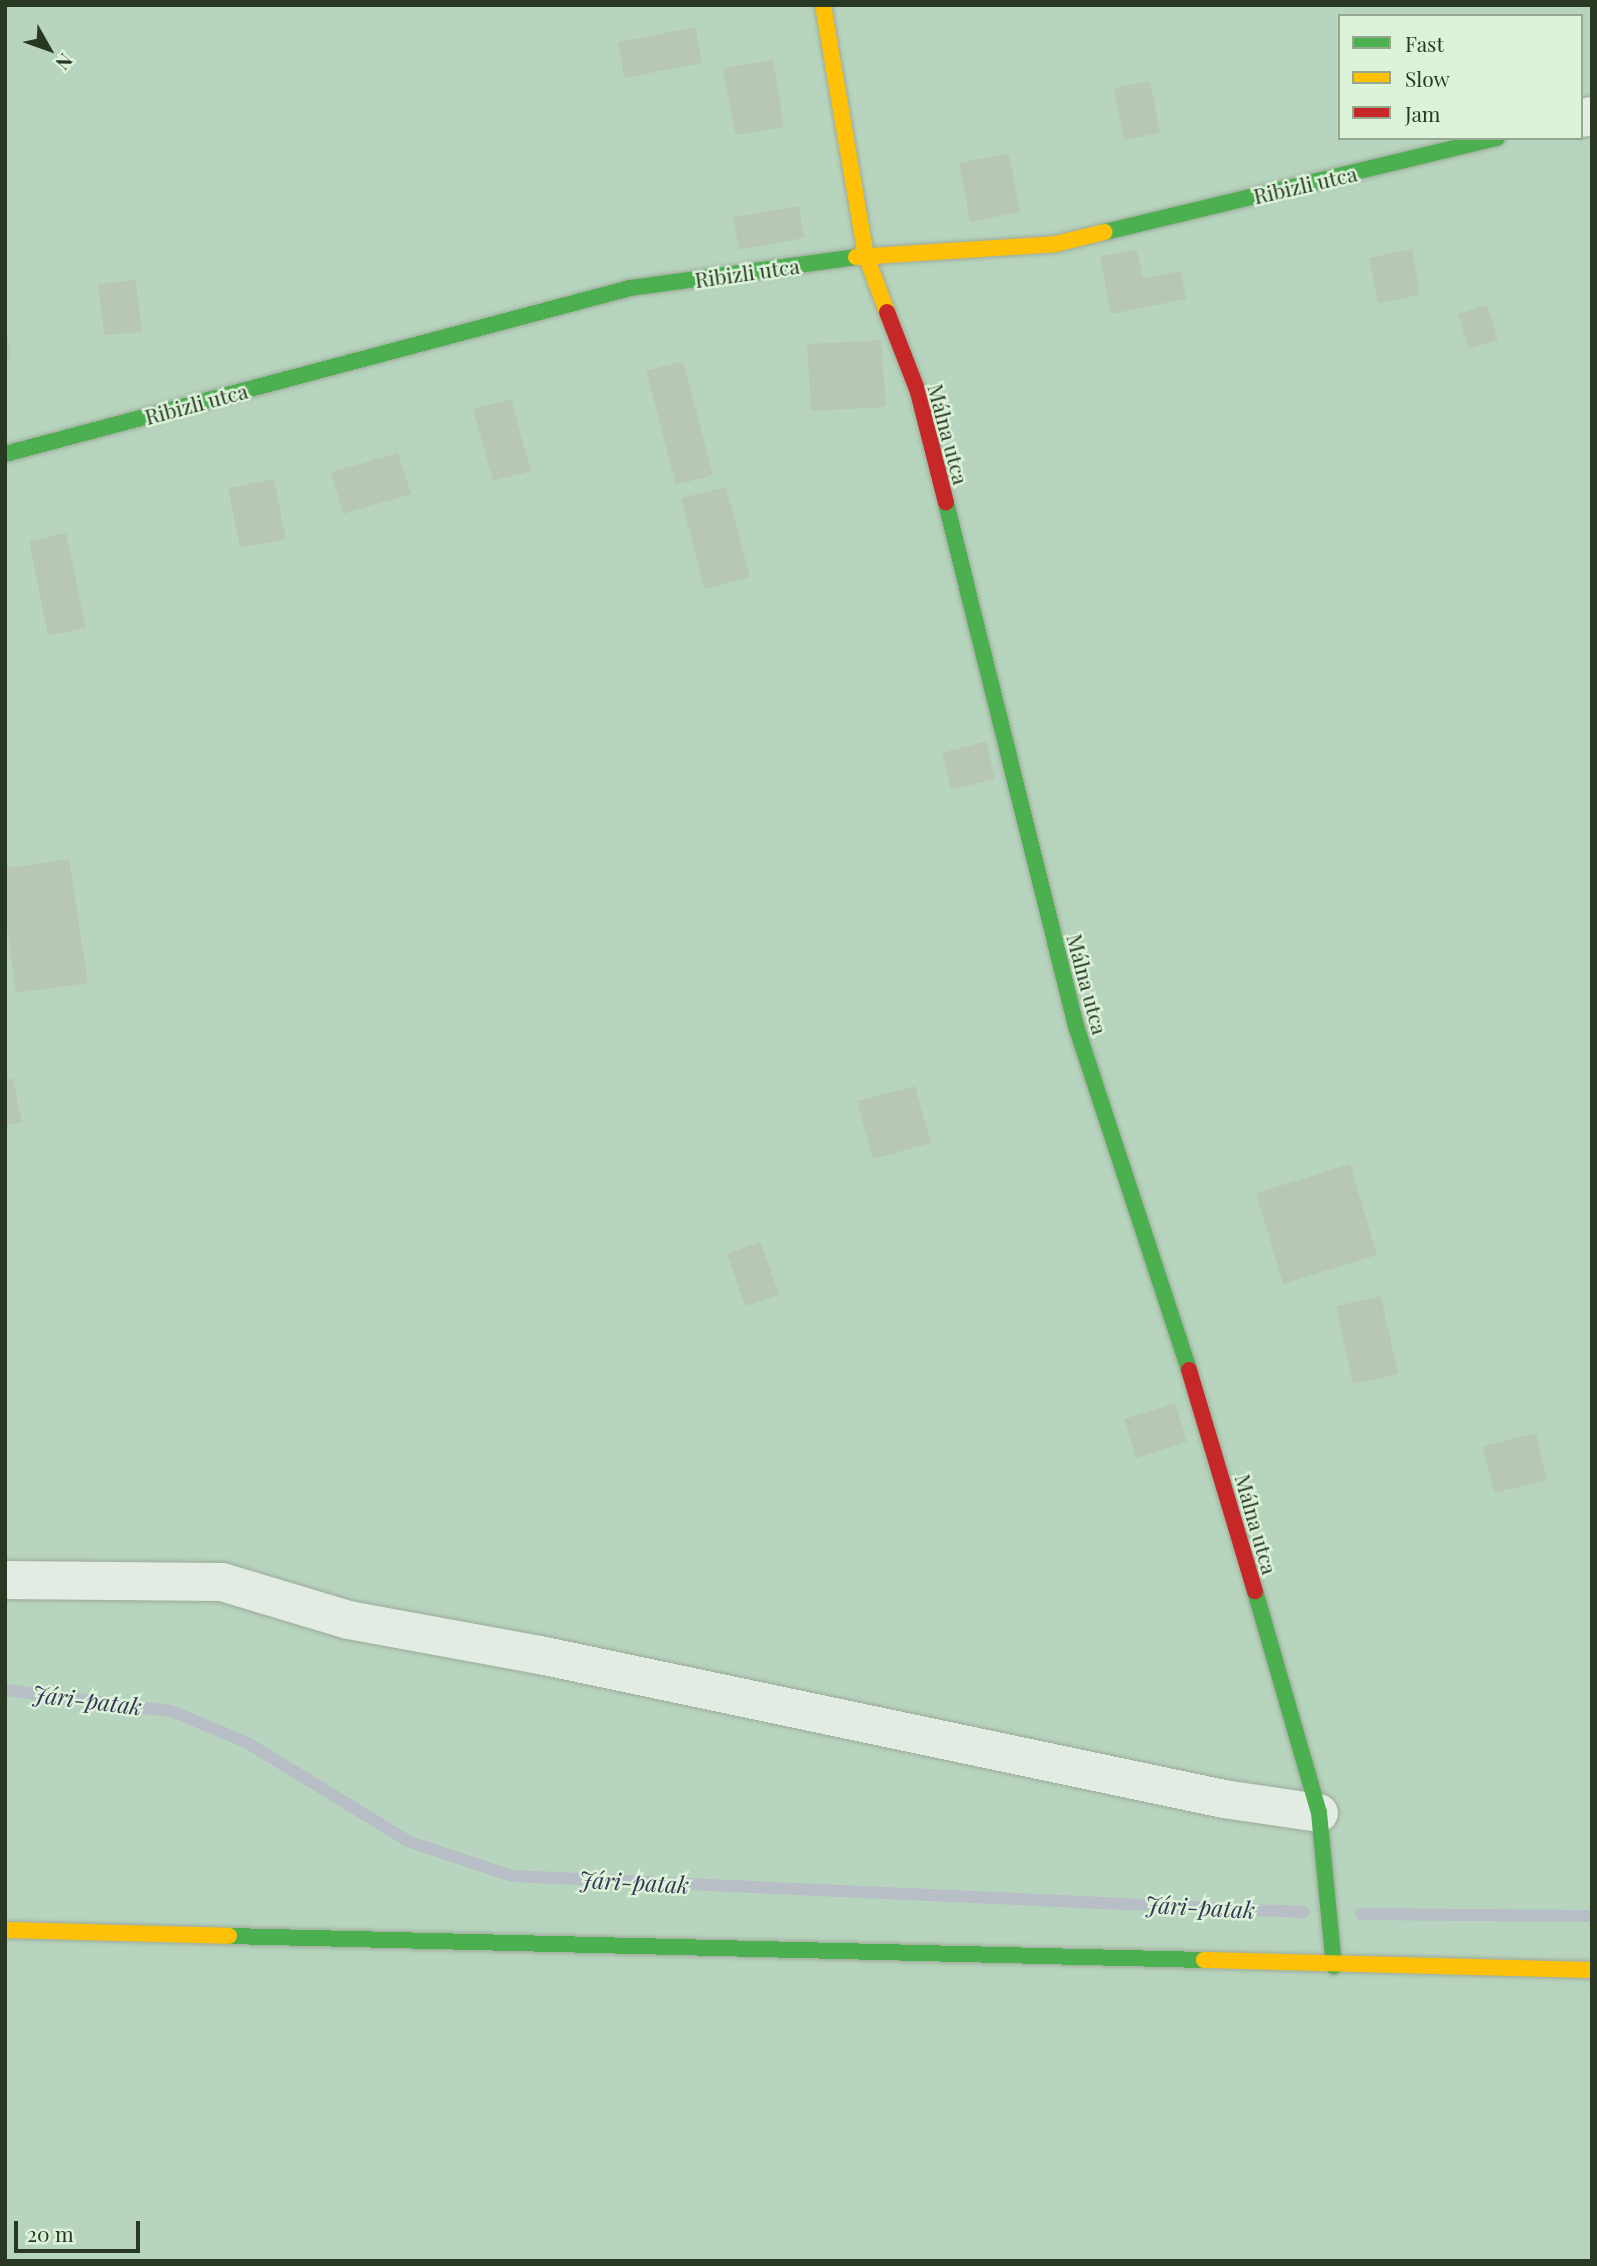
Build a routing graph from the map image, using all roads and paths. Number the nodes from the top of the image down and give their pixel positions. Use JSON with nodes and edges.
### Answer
{"nodes":[{"id":1,"x":823,"y":5,"type":"edge"},
{"id":2,"x":1489,"y":140,"type":"edge"},
{"id":3,"x":866,"y":256,"type":"junction"},
{"id":4,"x":5,"y":454,"type":"edge"},
{"id":5,"x":5,"y":1580,"type":"edge"},
{"id":6,"x":1320,"y":1813,"type":"junction"},
{"id":7,"x":5,"y":1930,"type":"edge"},
{"id":8,"x":1334,"y":1966,"type":"junction"},
{"id":9,"x":1592,"y":1970,"type":"edge"}],
"edges":[{"from":1,"to":3,"type":"street","name":"Málna utca"},
{"from":2,"to":3,"type":"street","name":"Ribizli utca"},
{"from":3,"to":4,"type":"street","name":"Ribizli utca"},
{"from":3,"to":6,"type":"street","name":"Málna utca"},
{"from":5,"to":6,"type":"street"},
{"from":6,"to":8,"type":"street","name":"Málna utca"},
{"from":7,"to":8,"type":"street"},
{"from":8,"to":9,"type":"street"}]}
